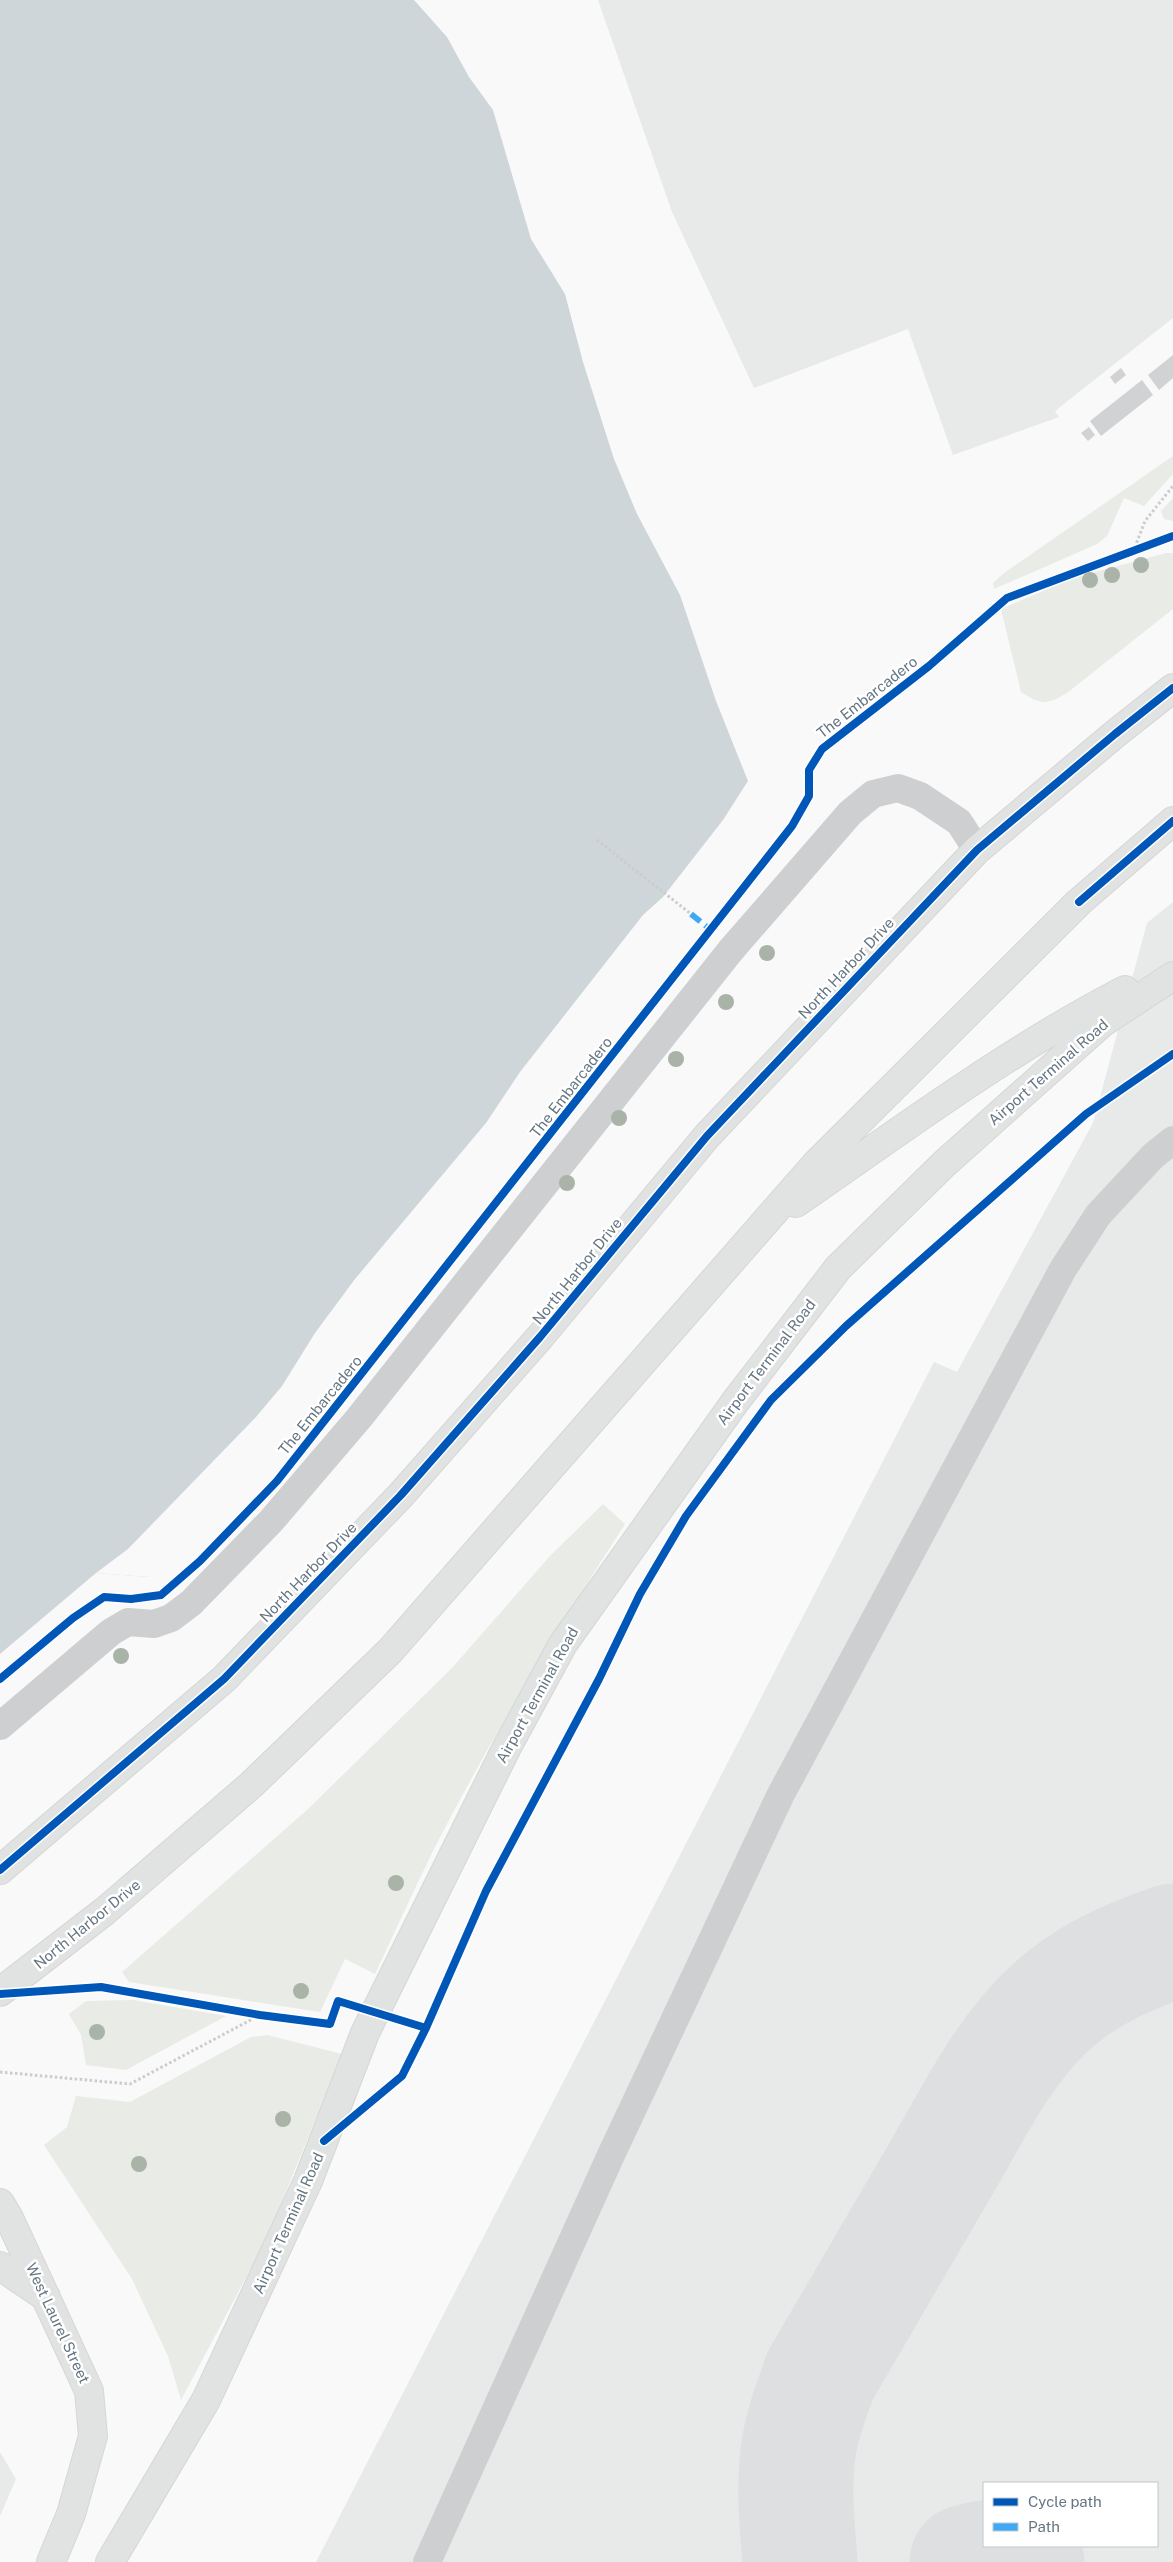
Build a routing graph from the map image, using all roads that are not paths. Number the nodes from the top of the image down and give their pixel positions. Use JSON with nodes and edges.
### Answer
{"nodes":[{"id":1,"x":1173,"y":688,"type":"edge"},
{"id":2,"x":1173,"y":820,"type":"edge"},
{"id":3,"x":977,"y":850,"type":"junction"},
{"id":4,"x":1173,"y":965,"type":"edge"},
{"id":5,"x":1173,"y":976,"type":"edge"},
{"id":6,"x":1173,"y":1140,"type":"edge"},
{"id":7,"x":762,"y":1226,"type":"junction"},
{"id":8,"x":0,"y":1726,"type":"edge"},
{"id":9,"x":0,"y":1870,"type":"edge"},
{"id":10,"x":0,"y":1992,"type":"edge"},
{"id":11,"x":0,"y":2203,"type":"edge"},
{"id":12,"x":0,"y":2266,"type":"edge"},
{"id":13,"x":46,"y":2298,"type":"junction"},
{"id":14,"x":51,"y":2562,"type":"edge"},
{"id":15,"x":110,"y":2562,"type":"edge"},
{"id":16,"x":427,"y":2562,"type":"edge"}],
"edges":[{"from":1,"to":3,"type":"main road","name":"North Harbor Drive"},
{"from":2,"to":7,"type":"main road","name":"North Harbor Drive"},
{"from":3,"to":8,"type":"lane"},
{"from":3,"to":9,"type":"main road","name":"North Harbor Drive"},
{"from":4,"to":7,"type":"main road","name":"Airport Terminal Road"},
{"from":5,"to":15,"type":"main road","name":"Airport Terminal Road"},
{"from":6,"to":16,"type":"lane"},
{"from":7,"to":10,"type":"main road","name":"North Harbor Drive"},
{"from":11,"to":13,"type":"main road","name":"West Laurel Street"},
{"from":12,"to":13,"type":"main road"},
{"from":13,"to":14,"type":"main road","name":"West Laurel Street"}]}
